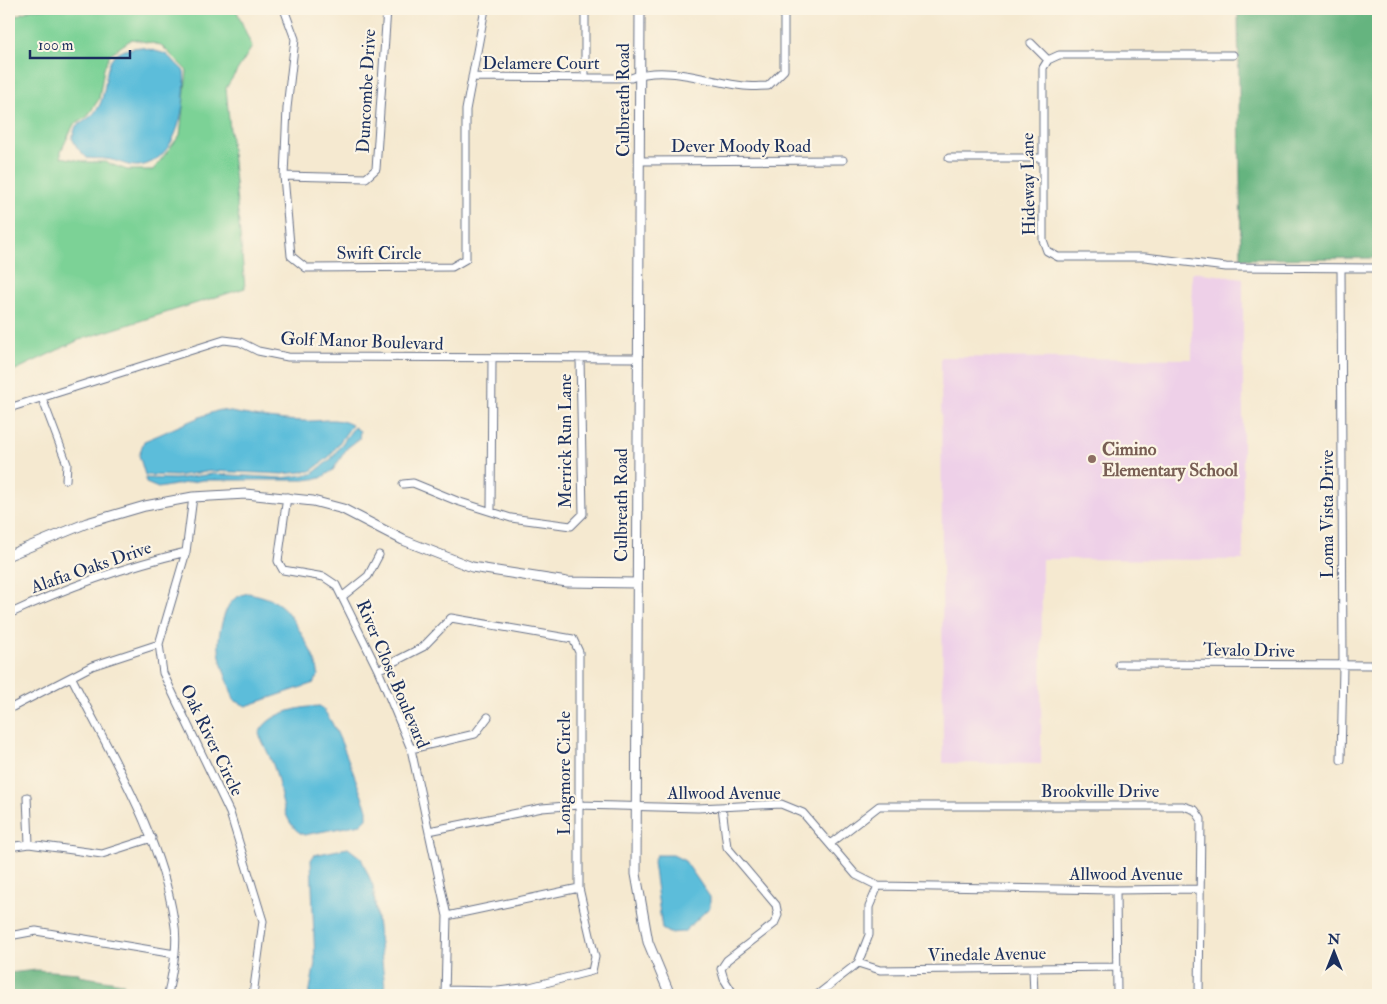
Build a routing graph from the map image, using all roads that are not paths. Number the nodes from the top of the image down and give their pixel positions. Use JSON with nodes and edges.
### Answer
{"nodes":[{"id":1,"x":284,"y":9,"type":"edge"},
{"id":2,"x":386,"y":9,"type":"edge"},
{"id":3,"x":485,"y":9,"type":"edge"},
{"id":4,"x":585,"y":9,"type":"edge"},
{"id":5,"x":640,"y":9,"type":"edge"},
{"id":6,"x":784,"y":12,"type":"dead end"},
{"id":7,"x":1031,"y":43,"type":"dead end"},
{"id":8,"x":1233,"y":55,"type":"dead end"},
{"id":9,"x":1048,"y":60,"type":"junction"},
{"id":10,"x":639,"y":75,"type":"junction"},
{"id":11,"x":472,"y":77,"type":"junction"},
{"id":12,"x":585,"y":78,"type":"junction"},
{"id":13,"x":948,"y":158,"type":"dead end"},
{"id":14,"x":1041,"y":158,"type":"junction"},
{"id":15,"x":843,"y":160,"type":"dead end"},
{"id":16,"x":639,"y":161,"type":"junction"},
{"id":17,"x":284,"y":176,"type":"junction"},
{"id":18,"x":1341,"y":268,"type":"junction"},
{"id":19,"x":1378,"y":268,"type":"edge"},
{"id":20,"x":492,"y":358,"type":"junction"},
{"id":21,"x":580,"y":358,"type":"junction"},
{"id":22,"x":638,"y":358,"type":"junction"},
{"id":23,"x":42,"y":398,"type":"junction"},
{"id":24,"x":9,"y":408,"type":"edge"},
{"id":25,"x":66,"y":480,"type":"dead end"},
{"id":26,"x":403,"y":484,"type":"dead end"},
{"id":27,"x":287,"y":497,"type":"junction"},
{"id":28,"x":193,"y":498,"type":"junction"},
{"id":29,"x":491,"y":511,"type":"junction"},
{"id":30,"x":186,"y":552,"type":"junction"},
{"id":31,"x":9,"y":555,"type":"edge"},
{"id":32,"x":379,"y":555,"type":"dead end"},
{"id":33,"x":637,"y":583,"type":"junction"},
{"id":34,"x":343,"y":596,"type":"junction"},
{"id":35,"x":9,"y":614,"type":"edge"},
{"id":36,"x":160,"y":644,"type":"junction"},
{"id":37,"x":1119,"y":664,"type":"dead end"},
{"id":38,"x":1378,"y":665,"type":"edge"},
{"id":39,"x":1343,"y":666,"type":"junction"},
{"id":40,"x":378,"y":670,"type":"junction"},
{"id":41,"x":72,"y":678,"type":"junction"},
{"id":42,"x":9,"y":709,"type":"edge"},
{"id":43,"x":488,"y":717,"type":"dead end"},
{"id":44,"x":411,"y":749,"type":"junction"},
{"id":45,"x":1341,"y":760,"type":"dead end"},
{"id":46,"x":27,"y":797,"type":"dead end"},
{"id":47,"x":578,"y":805,"type":"junction"},
{"id":48,"x":722,"y":807,"type":"junction"},
{"id":49,"x":636,"y":808,"type":"junction"},
{"id":50,"x":429,"y":831,"type":"junction"},
{"id":51,"x":152,"y":838,"type":"junction"},
{"id":52,"x":29,"y":844,"type":"junction"},
{"id":53,"x":830,"y":844,"type":"junction"},
{"id":54,"x":9,"y":847,"type":"edge"},
{"id":55,"x":878,"y":886,"type":"junction"},
{"id":56,"x":579,"y":888,"type":"junction"},
{"id":57,"x":1200,"y":888,"type":"junction"},
{"id":58,"x":1116,"y":890,"type":"junction"},
{"id":59,"x":446,"y":916,"type":"junction"},
{"id":60,"x":9,"y":936,"type":"edge"},
{"id":61,"x":175,"y":954,"type":"junction"},
{"id":62,"x":858,"y":963,"type":"junction"},
{"id":63,"x":1117,"y":967,"type":"junction"},
{"id":64,"x":1033,"y":968,"type":"junction"},
{"id":65,"x":530,"y":987,"type":"junction"},
{"id":66,"x":445,"y":992,"type":"edge"},
{"id":67,"x":168,"y":995,"type":"edge"},
{"id":68,"x":253,"y":995,"type":"edge"},
{"id":69,"x":530,"y":995,"type":"edge"},
{"id":70,"x":670,"y":995,"type":"edge"},
{"id":71,"x":734,"y":995,"type":"edge"},
{"id":72,"x":817,"y":995,"type":"edge"},
{"id":73,"x":1034,"y":995,"type":"edge"},
{"id":74,"x":1117,"y":995,"type":"edge"},
{"id":75,"x":1199,"y":995,"type":"edge"}],
"edges":[{"from":1,"to":17,"type":"street","name":"Swift Circle"},
{"from":2,"to":17,"type":"street","name":"Duncombe Drive"},
{"from":3,"to":11,"type":"street","name":"Swift Circle"},
{"from":4,"to":12,"type":"street"},
{"from":5,"to":10,"type":"street","name":"Culbreath Road"},
{"from":6,"to":10,"type":"street","name":"Delamere Court"},
{"from":7,"to":9,"type":"street"},
{"from":8,"to":9,"type":"street"},
{"from":9,"to":14,"type":"street","name":"Hideway Lane"},
{"from":10,"to":12,"type":"street","name":"Delamere Court"},
{"from":10,"to":16,"type":"street","name":"Culbreath Road"},
{"from":11,"to":12,"type":"street","name":"Delamere Court"},
{"from":11,"to":17,"type":"street","name":"Swift Circle"},
{"from":13,"to":14,"type":"street"},
{"from":14,"to":18,"type":"street","name":"Hideway Lane"},
{"from":15,"to":16,"type":"street","name":"Dever Moody Road"},
{"from":16,"to":22,"type":"street","name":"Culbreath Road"},
{"from":18,"to":19,"type":"street","name":"Hideway Lane"},
{"from":18,"to":39,"type":"street","name":"Loma Vista Drive"},
{"from":20,"to":21,"type":"street","name":"Golf Manor Boulevard"},
{"from":20,"to":23,"type":"street","name":"Golf Manor Boulevard"},
{"from":20,"to":29,"type":"street"},
{"from":21,"to":22,"type":"street","name":"Golf Manor Boulevard"},
{"from":21,"to":29,"type":"street","name":"Merrick Run Lane"},
{"from":22,"to":33,"type":"street","name":"Culbreath Road"},
{"from":23,"to":24,"type":"street","name":"Golf Manor Boulevard"},
{"from":23,"to":25,"type":"street"},
{"from":26,"to":29,"type":"street","name":"Merrick Run Lane"},
{"from":27,"to":28,"type":"street"},
{"from":27,"to":33,"type":"street"},
{"from":27,"to":34,"type":"street","name":"River Close Boulevard"},
{"from":28,"to":30,"type":"street","name":"Oak River Circle"},
{"from":28,"to":31,"type":"street"},
{"from":30,"to":35,"type":"street","name":"Alafia Oaks Drive"},
{"from":30,"to":36,"type":"street","name":"Oak River Circle"},
{"from":32,"to":34,"type":"street"},
{"from":33,"to":49,"type":"street","name":"Culbreath Road"},
{"from":34,"to":40,"type":"street","name":"River Close Boulevard"},
{"from":36,"to":41,"type":"street"},
{"from":36,"to":68,"type":"street","name":"Oak River Circle"},
{"from":37,"to":39,"type":"street","name":"Tevalo Drive"},
{"from":38,"to":39,"type":"street","name":"Tevalo Drive"},
{"from":39,"to":45,"type":"street","name":"Loma Vista Drive"},
{"from":40,"to":44,"type":"street","name":"River Close Boulevard"},
{"from":40,"to":47,"type":"street","name":"Longmore Circle"},
{"from":41,"to":42,"type":"street"},
{"from":41,"to":51,"type":"street"},
{"from":43,"to":44,"type":"street"},
{"from":44,"to":50,"type":"street","name":"River Close Boulevard"},
{"from":46,"to":52,"type":"street"},
{"from":47,"to":49,"type":"street","name":"Allwood Avenue"},
{"from":47,"to":50,"type":"street","name":"Allwood Avenue"},
{"from":47,"to":56,"type":"street","name":"Longmore Circle"},
{"from":48,"to":49,"type":"street","name":"Allwood Avenue"},
{"from":48,"to":53,"type":"street","name":"Allwood Avenue"},
{"from":48,"to":71,"type":"street"},
{"from":49,"to":70,"type":"street","name":"Culbreath Road"},
{"from":50,"to":59,"type":"street","name":"River Close Boulevard"},
{"from":51,"to":52,"type":"street"},
{"from":51,"to":61,"type":"street"},
{"from":52,"to":54,"type":"street"},
{"from":53,"to":55,"type":"street","name":"Allwood Avenue"},
{"from":53,"to":57,"type":"street","name":"Brookville Drive"},
{"from":55,"to":58,"type":"street","name":"Allwood Avenue"},
{"from":55,"to":62,"type":"street"},
{"from":56,"to":59,"type":"street"},
{"from":56,"to":65,"type":"street","name":"Longmore Circle"},
{"from":57,"to":58,"type":"street","name":"Allwood Avenue"},
{"from":57,"to":75,"type":"street","name":"Brookville Drive"},
{"from":58,"to":63,"type":"street"},
{"from":59,"to":66,"type":"street","name":"River Close Boulevard"},
{"from":60,"to":61,"type":"street"},
{"from":61,"to":67,"type":"street"},
{"from":62,"to":64,"type":"street","name":"Vinedale Avenue"},
{"from":62,"to":72,"type":"street"},
{"from":63,"to":64,"type":"street","name":"Vinedale Avenue"},
{"from":63,"to":74,"type":"street"},
{"from":64,"to":73,"type":"street"},
{"from":65,"to":66,"type":"street","name":"Longmore Circle"},
{"from":65,"to":69,"type":"street"}]}
